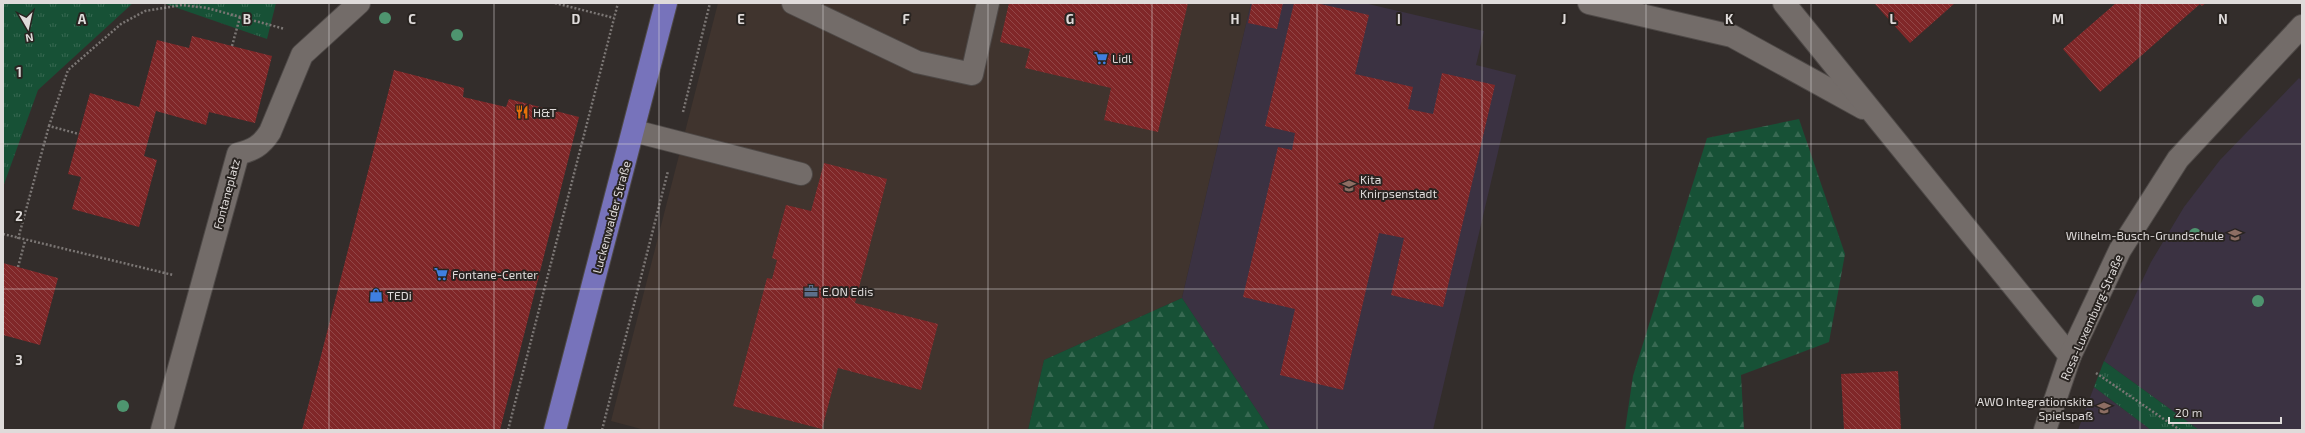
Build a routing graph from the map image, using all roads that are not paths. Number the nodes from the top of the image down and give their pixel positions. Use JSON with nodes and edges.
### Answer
{"nodes":[{"id":1,"x":359,"y":3,"type":"edge"},
{"id":2,"x":666,"y":3,"type":"edge"},
{"id":3,"x":793,"y":3,"type":"edge"},
{"id":4,"x":988,"y":3,"type":"edge"},
{"id":5,"x":1588,"y":3,"type":"edge"},
{"id":6,"x":1784,"y":3,"type":"edge"},
{"id":7,"x":2302,"y":26,"type":"edge"},
{"id":8,"x":1873,"y":114,"type":"junction"},
{"id":9,"x":634,"y":131,"type":"junction"},
{"id":10,"x":801,"y":174,"type":"dead end"},
{"id":11,"x":2070,"y":356,"type":"junction"},
{"id":12,"x":162,"y":430,"type":"edge"},
{"id":13,"x":555,"y":430,"type":"edge"},
{"id":14,"x":2045,"y":430,"type":"edge"}],
"edges":[{"from":1,"to":12,"type":"street","name":"Fontaneplatz"},
{"from":2,"to":9,"type":"main road","name":"Luckenwalder Straße"},
{"from":3,"to":4,"type":"street"},
{"from":5,"to":8,"type":"street"},
{"from":6,"to":8,"type":"street"},
{"from":7,"to":11,"type":"street","name":"Rosa-Luxemburg-Straße"},
{"from":8,"to":11,"type":"street"},
{"from":9,"to":10,"type":"street"},
{"from":9,"to":13,"type":"main road","name":"Luckenwalder Straße"},
{"from":11,"to":14,"type":"street","name":"Rosa-Luxemburg-Straße"}]}
